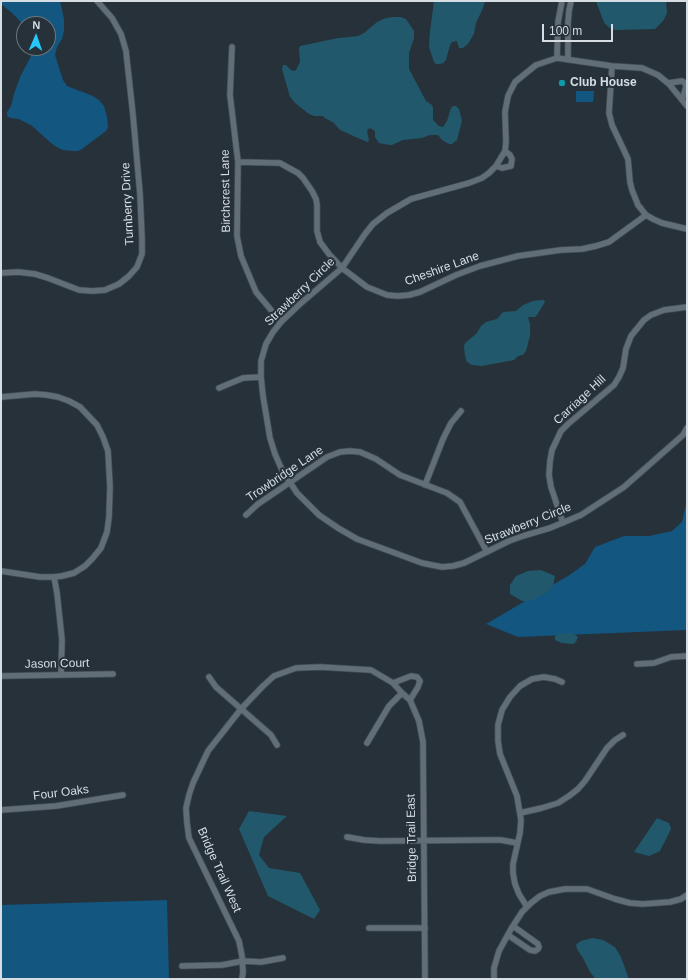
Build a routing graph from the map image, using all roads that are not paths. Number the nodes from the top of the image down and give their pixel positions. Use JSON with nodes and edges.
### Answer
{"nodes":[{"id":1,"x":97,"y":1,"type":"edge"},
{"id":2,"x":562,"y":1,"type":"edge"},
{"id":3,"x":571,"y":1,"type":"edge"},
{"id":4,"x":232,"y":47,"type":"dead end"},
{"id":5,"x":558,"y":58,"type":"junction"},
{"id":6,"x":568,"y":59,"type":"junction"},
{"id":7,"x":612,"y":66,"type":"junction"},
{"id":8,"x":669,"y":83,"type":"junction"},
{"id":9,"x":682,"y":100,"type":"junction"},
{"id":10,"x":687,"y":106,"type":"edge"},
{"id":11,"x":505,"y":151,"type":"junction"},
{"id":12,"x":238,"y":162,"type":"junction"},
{"id":13,"x":496,"y":166,"type":"junction"},
{"id":14,"x":646,"y":215,"type":"junction"},
{"id":15,"x":687,"y":228,"type":"edge"},
{"id":16,"x":342,"y":268,"type":"junction"},
{"id":17,"x":1,"y":273,"type":"edge"},
{"id":18,"x":687,"y":306,"type":"edge"},
{"id":19,"x":281,"y":322,"type":"junction"},
{"id":20,"x":260,"y":377,"type":"junction"},
{"id":21,"x":219,"y":388,"type":"dead end"},
{"id":22,"x":1,"y":397,"type":"edge"},
{"id":23,"x":460,"y":411,"type":"dead end"},
{"id":24,"x":687,"y":428,"type":"edge"},
{"id":25,"x":291,"y":482,"type":"junction"},
{"id":26,"x":425,"y":485,"type":"junction"},
{"id":27,"x":246,"y":515,"type":"dead end"},
{"id":28,"x":564,"y":523,"type":"junction"},
{"id":29,"x":487,"y":552,"type":"junction"},
{"id":30,"x":1,"y":571,"type":"edge"},
{"id":31,"x":54,"y":577,"type":"junction"},
{"id":32,"x":687,"y":656,"type":"edge"},
{"id":33,"x":637,"y":664,"type":"dead end"},
{"id":34,"x":320,"y":667,"type":"joint"},
{"id":35,"x":113,"y":674,"type":"dead end"},
{"id":36,"x":61,"y":675,"type":"junction"},
{"id":37,"x":1,"y":676,"type":"edge"},
{"id":38,"x":209,"y":677,"type":"dead end"},
{"id":39,"x":562,"y":682,"type":"dead end"},
{"id":40,"x":394,"y":683,"type":"junction"},
{"id":41,"x":402,"y":693,"type":"junction"},
{"id":42,"x":410,"y":700,"type":"junction"},
{"id":43,"x":241,"y":709,"type":"junction"},
{"id":44,"x":623,"y":735,"type":"dead end"},
{"id":45,"x":366,"y":743,"type":"dead end"},
{"id":46,"x":277,"y":745,"type":"dead end"},
{"id":47,"x":123,"y":795,"type":"dead end"},
{"id":48,"x":1,"y":810,"type":"edge"},
{"id":49,"x":520,"y":813,"type":"junction"},
{"id":50,"x":346,"y":837,"type":"dead end"},
{"id":51,"x":424,"y":840,"type":"junction"},
{"id":52,"x":517,"y":843,"type":"junction"},
{"id":53,"x":687,"y":895,"type":"edge"},
{"id":54,"x":527,"y":907,"type":"junction"},
{"id":55,"x":513,"y":926,"type":"junction"},
{"id":56,"x":369,"y":928,"type":"dead end"},
{"id":57,"x":425,"y":928,"type":"junction"},
{"id":58,"x":508,"y":935,"type":"junction"},
{"id":59,"x":283,"y":958,"type":"dead end"},
{"id":60,"x":243,"y":962,"type":"junction"},
{"id":61,"x":182,"y":966,"type":"dead end"},
{"id":62,"x":242,"y":979,"type":"edge"},
{"id":63,"x":425,"y":979,"type":"edge"},
{"id":64,"x":494,"y":979,"type":"edge"}],
"edges":[{"from":1,"to":17,"type":"street","name":"Turnberry Drive"},
{"from":2,"to":5,"type":"street"},
{"from":3,"to":6,"type":"street"},
{"from":4,"to":12,"type":"street","name":"Birchcrest Lane"},
{"from":5,"to":6,"type":"street","name":"Strawberry Circle"},
{"from":5,"to":11,"type":"street","name":"Strawberry Circle"},
{"from":6,"to":7,"type":"street","name":"Strawberry Circle"},
{"from":7,"to":8,"type":"street","name":"Strawberry Circle"},
{"from":7,"to":14,"type":"street"},
{"from":8,"to":9,"type":"street","name":"Strawberry Circle"},
{"from":8,"to":9,"type":"street","name":"Strawberry Circle"},
{"from":9,"to":10,"type":"street","name":"Strawberry Circle"},
{"from":11,"to":13,"type":"street","name":"Strawberry Circle"},
{"from":11,"to":13,"type":"street","name":"Strawberry Circle"},
{"from":12,"to":16,"type":"street","name":"Cheshire Lane"},
{"from":12,"to":19,"type":"street","name":"Birchcrest Lane"},
{"from":13,"to":16,"type":"street","name":"Strawberry Circle"},
{"from":14,"to":15,"type":"street"},
{"from":14,"to":16,"type":"street","name":"Cheshire Lane"},
{"from":16,"to":19,"type":"street","name":"Strawberry Circle"},
{"from":18,"to":28,"type":"street","name":"Carriage Hill"},
{"from":19,"to":20,"type":"street","name":"Strawberry Circle"},
{"from":20,"to":21,"type":"street"},
{"from":20,"to":25,"type":"street","name":"Strawberry Circle"},
{"from":22,"to":31,"type":"street"},
{"from":23,"to":26,"type":"street"},
{"from":24,"to":28,"type":"street","name":"Strawberry Circle"},
{"from":25,"to":26,"type":"street","name":"Trowbridge Lane"},
{"from":25,"to":27,"type":"street","name":"Trowbridge Lane"},
{"from":25,"to":29,"type":"street","name":"Strawberry Circle"},
{"from":26,"to":29,"type":"street","name":"Trowbridge Lane"},
{"from":28,"to":29,"type":"street","name":"Strawberry Circle"},
{"from":30,"to":31,"type":"street"},
{"from":31,"to":36,"type":"street"},
{"from":32,"to":33,"type":"street"},
{"from":34,"to":40,"type":"street","name":"Bridge Trail East"},
{"from":34,"to":43,"type":"street","name":"Bridge Trail West"},
{"from":35,"to":36,"type":"street","name":"Jason Court"},
{"from":36,"to":37,"type":"street","name":"Jason Court"},
{"from":38,"to":43,"type":"street"},
{"from":39,"to":49,"type":"street"},
{"from":40,"to":41,"type":"street","name":"Bridge Trail East"},
{"from":40,"to":42,"type":"street"},
{"from":41,"to":42,"type":"street","name":"Bridge Trail East"},
{"from":41,"to":45,"type":"street"},
{"from":42,"to":51,"type":"street","name":"Bridge Trail East"},
{"from":43,"to":46,"type":"street"},
{"from":43,"to":60,"type":"street","name":"Bridge Trail West"},
{"from":44,"to":49,"type":"street"},
{"from":47,"to":48,"type":"street","name":"Four Oaks"},
{"from":49,"to":52,"type":"street"},
{"from":50,"to":51,"type":"street"},
{"from":51,"to":52,"type":"street"},
{"from":51,"to":57,"type":"street","name":"Bridge Trail East"},
{"from":52,"to":54,"type":"street"},
{"from":53,"to":54,"type":"street"},
{"from":54,"to":55,"type":"street"},
{"from":55,"to":58,"type":"street"},
{"from":55,"to":58,"type":"street"},
{"from":56,"to":57,"type":"street"},
{"from":57,"to":63,"type":"street","name":"Bridge Trail East"},
{"from":58,"to":64,"type":"street"},
{"from":59,"to":60,"type":"street"},
{"from":60,"to":61,"type":"street"},
{"from":60,"to":62,"type":"street","name":"Bridge Trail West"}]}
